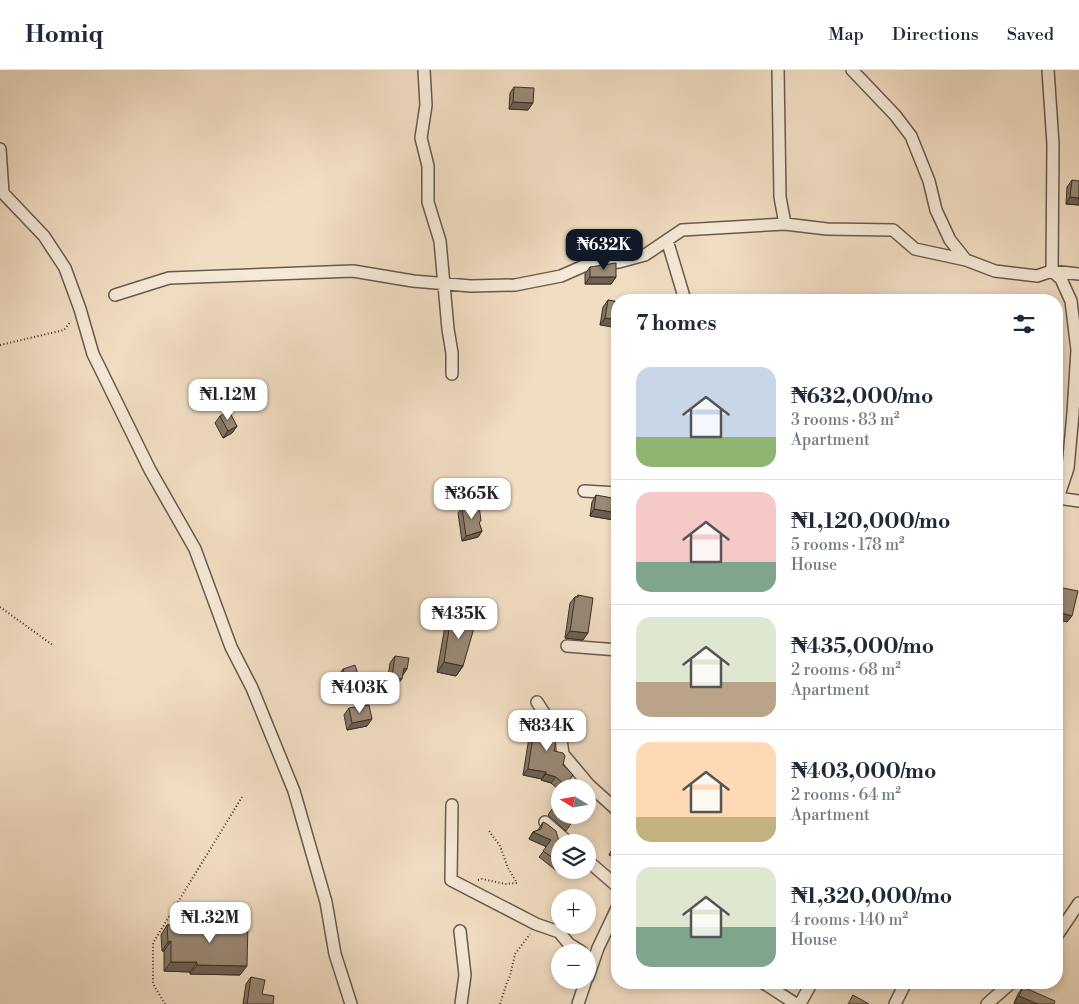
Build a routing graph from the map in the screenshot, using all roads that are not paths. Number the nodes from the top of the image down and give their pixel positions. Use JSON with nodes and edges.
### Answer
{"nodes":[{"id":1,"x":424,"y":70,"type":"edge"},
{"id":2,"x":778,"y":70,"type":"edge"},
{"id":3,"x":852,"y":70,"type":"edge"},
{"id":4,"x":1048,"y":70,"type":"edge"},
{"id":5,"x":865,"y":75,"type":"edge"},
{"id":6,"x":0,"y":149,"type":"edge"},
{"id":7,"x":2,"y":190,"type":"edge"},
{"id":8,"x":785,"y":224,"type":"junction"},
{"id":9,"x":667,"y":240,"type":"junction"},
{"id":10,"x":966,"y":260,"type":"junction"},
{"id":11,"x":1052,"y":270,"type":"junction"},
{"id":12,"x":1079,"y":274,"type":"edge"},
{"id":13,"x":443,"y":284,"type":"junction"},
{"id":14,"x":683,"y":294,"type":"edge"},
{"id":15,"x":115,"y":295,"type":"dead end"},
{"id":16,"x":452,"y":374,"type":"dead end"},
{"id":17,"x":1063,"y":483,"type":"edge"},
{"id":18,"x":584,"y":490,"type":"dead end"},
{"id":19,"x":611,"y":492,"type":"edge"},
{"id":20,"x":1063,"y":499,"type":"edge"},
{"id":21,"x":1079,"y":501,"type":"edge"},
{"id":22,"x":568,"y":646,"type":"dead end"},
{"id":23,"x":611,"y":649,"type":"edge"},
{"id":24,"x":537,"y":702,"type":"dead end"},
{"id":25,"x":452,"y":805,"type":"dead end"},
{"id":26,"x":611,"y":805,"type":"edge"},
{"id":27,"x":545,"y":822,"type":"edge"},
{"id":28,"x":559,"y":834,"type":"edge"},
{"id":29,"x":596,"y":867,"type":"edge"},
{"id":30,"x":611,"y":881,"type":"edge"},
{"id":31,"x":1079,"y":903,"type":"edge"},
{"id":32,"x":611,"y":921,"type":"edge"},
{"id":33,"x":1063,"y":927,"type":"edge"},
{"id":34,"x":460,"y":931,"type":"dead end"},
{"id":35,"x":569,"y":944,"type":"edge"},
{"id":36,"x":596,"y":951,"type":"edge"},
{"id":37,"x":583,"y":989,"type":"edge"},
{"id":38,"x":773,"y":989,"type":"edge"},
{"id":39,"x":808,"y":989,"type":"edge"},
{"id":40,"x":902,"y":989,"type":"edge"},
{"id":41,"x":1004,"y":989,"type":"edge"},
{"id":42,"x":351,"y":1004,"type":"edge"},
{"id":43,"x":461,"y":1004,"type":"edge"},
{"id":44,"x":578,"y":1004,"type":"edge"},
{"id":45,"x":796,"y":1004,"type":"edge"},
{"id":46,"x":800,"y":1004,"type":"edge"},
{"id":47,"x":895,"y":1004,"type":"edge"},
{"id":48,"x":987,"y":1004,"type":"edge"}],
"edges":[{"from":1,"to":13,"type":"street"},
{"from":2,"to":8,"type":"street"},
{"from":3,"to":5,"type":"street"},
{"from":4,"to":11,"type":"street"},
{"from":5,"to":10,"type":"street"},
{"from":6,"to":7,"type":"street"},
{"from":7,"to":42,"type":"street"},
{"from":8,"to":9,"type":"street"},
{"from":8,"to":10,"type":"street"},
{"from":9,"to":13,"type":"street"},
{"from":9,"to":14,"type":"street"},
{"from":10,"to":11,"type":"street"},
{"from":11,"to":12,"type":"street"},
{"from":11,"to":17,"type":"street"},
{"from":13,"to":15,"type":"street"},
{"from":13,"to":16,"type":"street"},
{"from":18,"to":19,"type":"street"},
{"from":20,"to":21,"type":"street"},
{"from":22,"to":23,"type":"street"},
{"from":24,"to":26,"type":"street"},
{"from":25,"to":35,"type":"street"},
{"from":27,"to":28,"type":"street"},
{"from":29,"to":30,"type":"street"},
{"from":31,"to":33,"type":"street"},
{"from":32,"to":36,"type":"street"},
{"from":34,"to":43,"type":"street"},
{"from":37,"to":44,"type":"street"},
{"from":38,"to":45,"type":"street"},
{"from":39,"to":46,"type":"street"},
{"from":40,"to":47,"type":"street"},
{"from":41,"to":48,"type":"street"}]}
